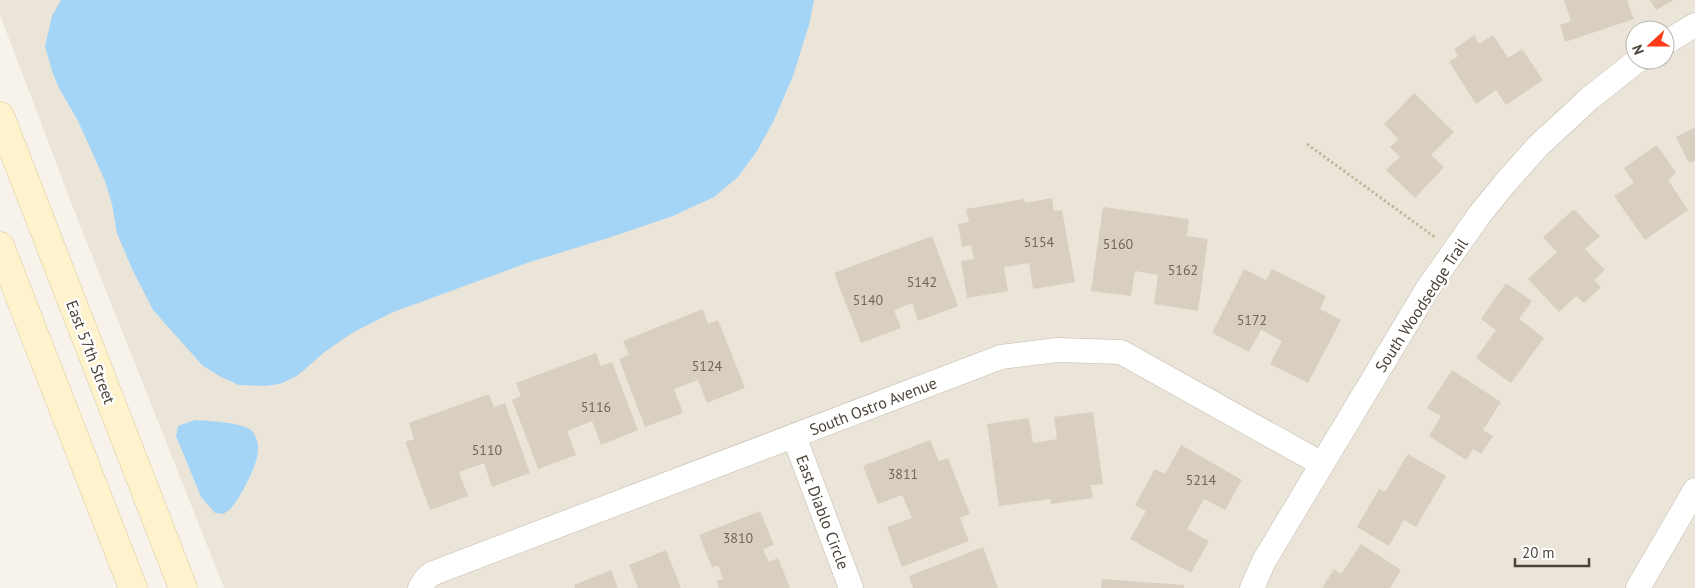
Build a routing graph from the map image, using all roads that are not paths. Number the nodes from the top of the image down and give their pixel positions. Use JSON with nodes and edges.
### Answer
{"nodes":[{"id":1,"x":1695,"y":25,"type":"edge"},
{"id":2,"x":1675,"y":37,"type":"edge"},
{"id":3,"x":1625,"y":70,"type":"edge"},
{"id":4,"x":0,"y":116,"type":"edge"},
{"id":5,"x":0,"y":246,"type":"edge"},
{"id":6,"x":794,"y":436,"type":"junction"},
{"id":7,"x":1322,"y":464,"type":"junction"},
{"id":8,"x":1695,"y":490,"type":"edge"},
{"id":9,"x":421,"y":587,"type":"edge"},
{"id":10,"x":133,"y":588,"type":"edge"},
{"id":11,"x":183,"y":588,"type":"edge"},
{"id":12,"x":851,"y":588,"type":"edge"},
{"id":13,"x":1252,"y":588,"type":"edge"},
{"id":14,"x":1638,"y":588,"type":"edge"}],
"edges":[{"from":1,"to":2,"type":"street"},
{"from":3,"to":7,"type":"street","name":"South Woodsedge Trail"},
{"from":4,"to":11,"type":"main road","name":"East 57th Street"},
{"from":5,"to":10,"type":"main road"},
{"from":6,"to":7,"type":"street","name":"South Ostro Avenue"},
{"from":6,"to":9,"type":"street","name":"South Ostro Avenue"},
{"from":6,"to":12,"type":"street","name":"East Diablo Circle"},
{"from":7,"to":13,"type":"street","name":"South Woodsedge Trail"},
{"from":8,"to":14,"type":"street"}]}
